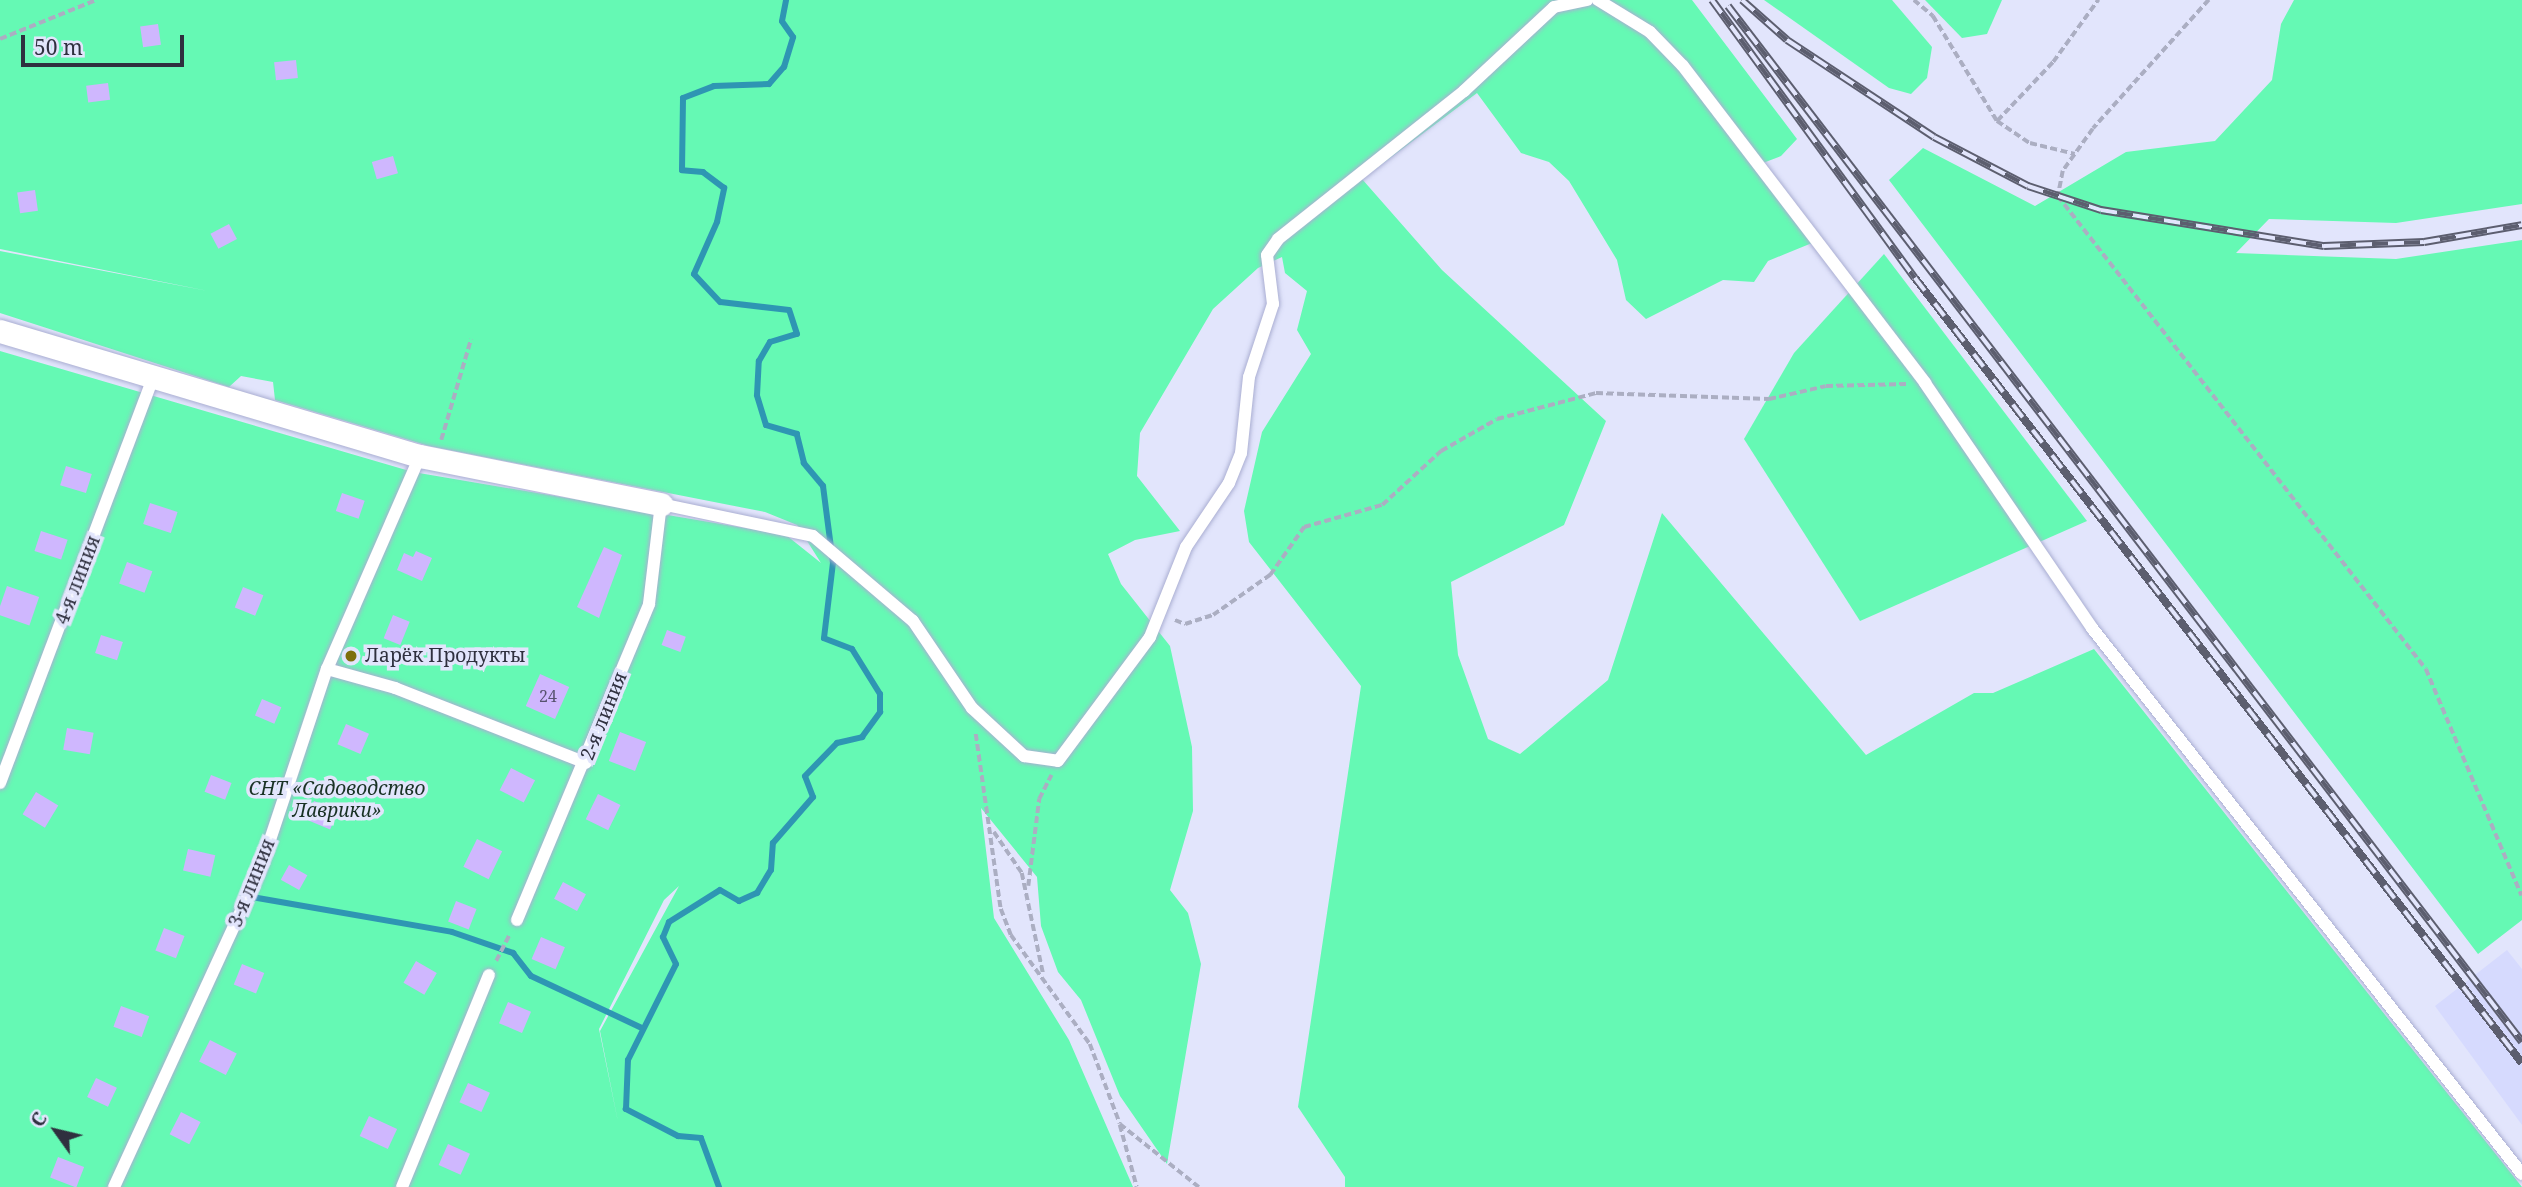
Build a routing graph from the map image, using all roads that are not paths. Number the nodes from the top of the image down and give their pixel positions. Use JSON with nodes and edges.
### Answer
{"nodes":[{"id":1,"x":1587,"y":0,"type":"edge"},
{"id":2,"x":1598,"y":0,"type":"edge"},
{"id":3,"x":0,"y":331,"type":"edge"},
{"id":4,"x":154,"y":376,"type":"junction"},
{"id":5,"x":427,"y":457,"type":"junction"},
{"id":6,"x":661,"y":504,"type":"junction"},
{"id":7,"x":327,"y":669,"type":"junction"},
{"id":8,"x":586,"y":763,"type":"junction"},
{"id":9,"x":0,"y":783,"type":"edge"},
{"id":10,"x":517,"y":920,"type":"dead end"},
{"id":11,"x":489,"y":975,"type":"dead end"},
{"id":12,"x":2522,"y":1174,"type":"edge"},
{"id":13,"x":114,"y":1187,"type":"edge"},
{"id":14,"x":402,"y":1187,"type":"edge"}],
"edges":[{"from":1,"to":6,"type":"lane"},
{"from":2,"to":12,"type":"lane"},
{"from":3,"to":4,"type":"street"},
{"from":4,"to":5,"type":"street"},
{"from":4,"to":9,"type":"lane","name":"4-я линия"},
{"from":5,"to":6,"type":"street"},
{"from":5,"to":7,"type":"lane","name":"3-я линия"},
{"from":6,"to":8,"type":"lane","name":"2-я линия"},
{"from":7,"to":8,"type":"lane"},
{"from":7,"to":13,"type":"lane","name":"3-я линия"},
{"from":8,"to":10,"type":"lane","name":"2-я линия"},
{"from":11,"to":14,"type":"lane"}]}
